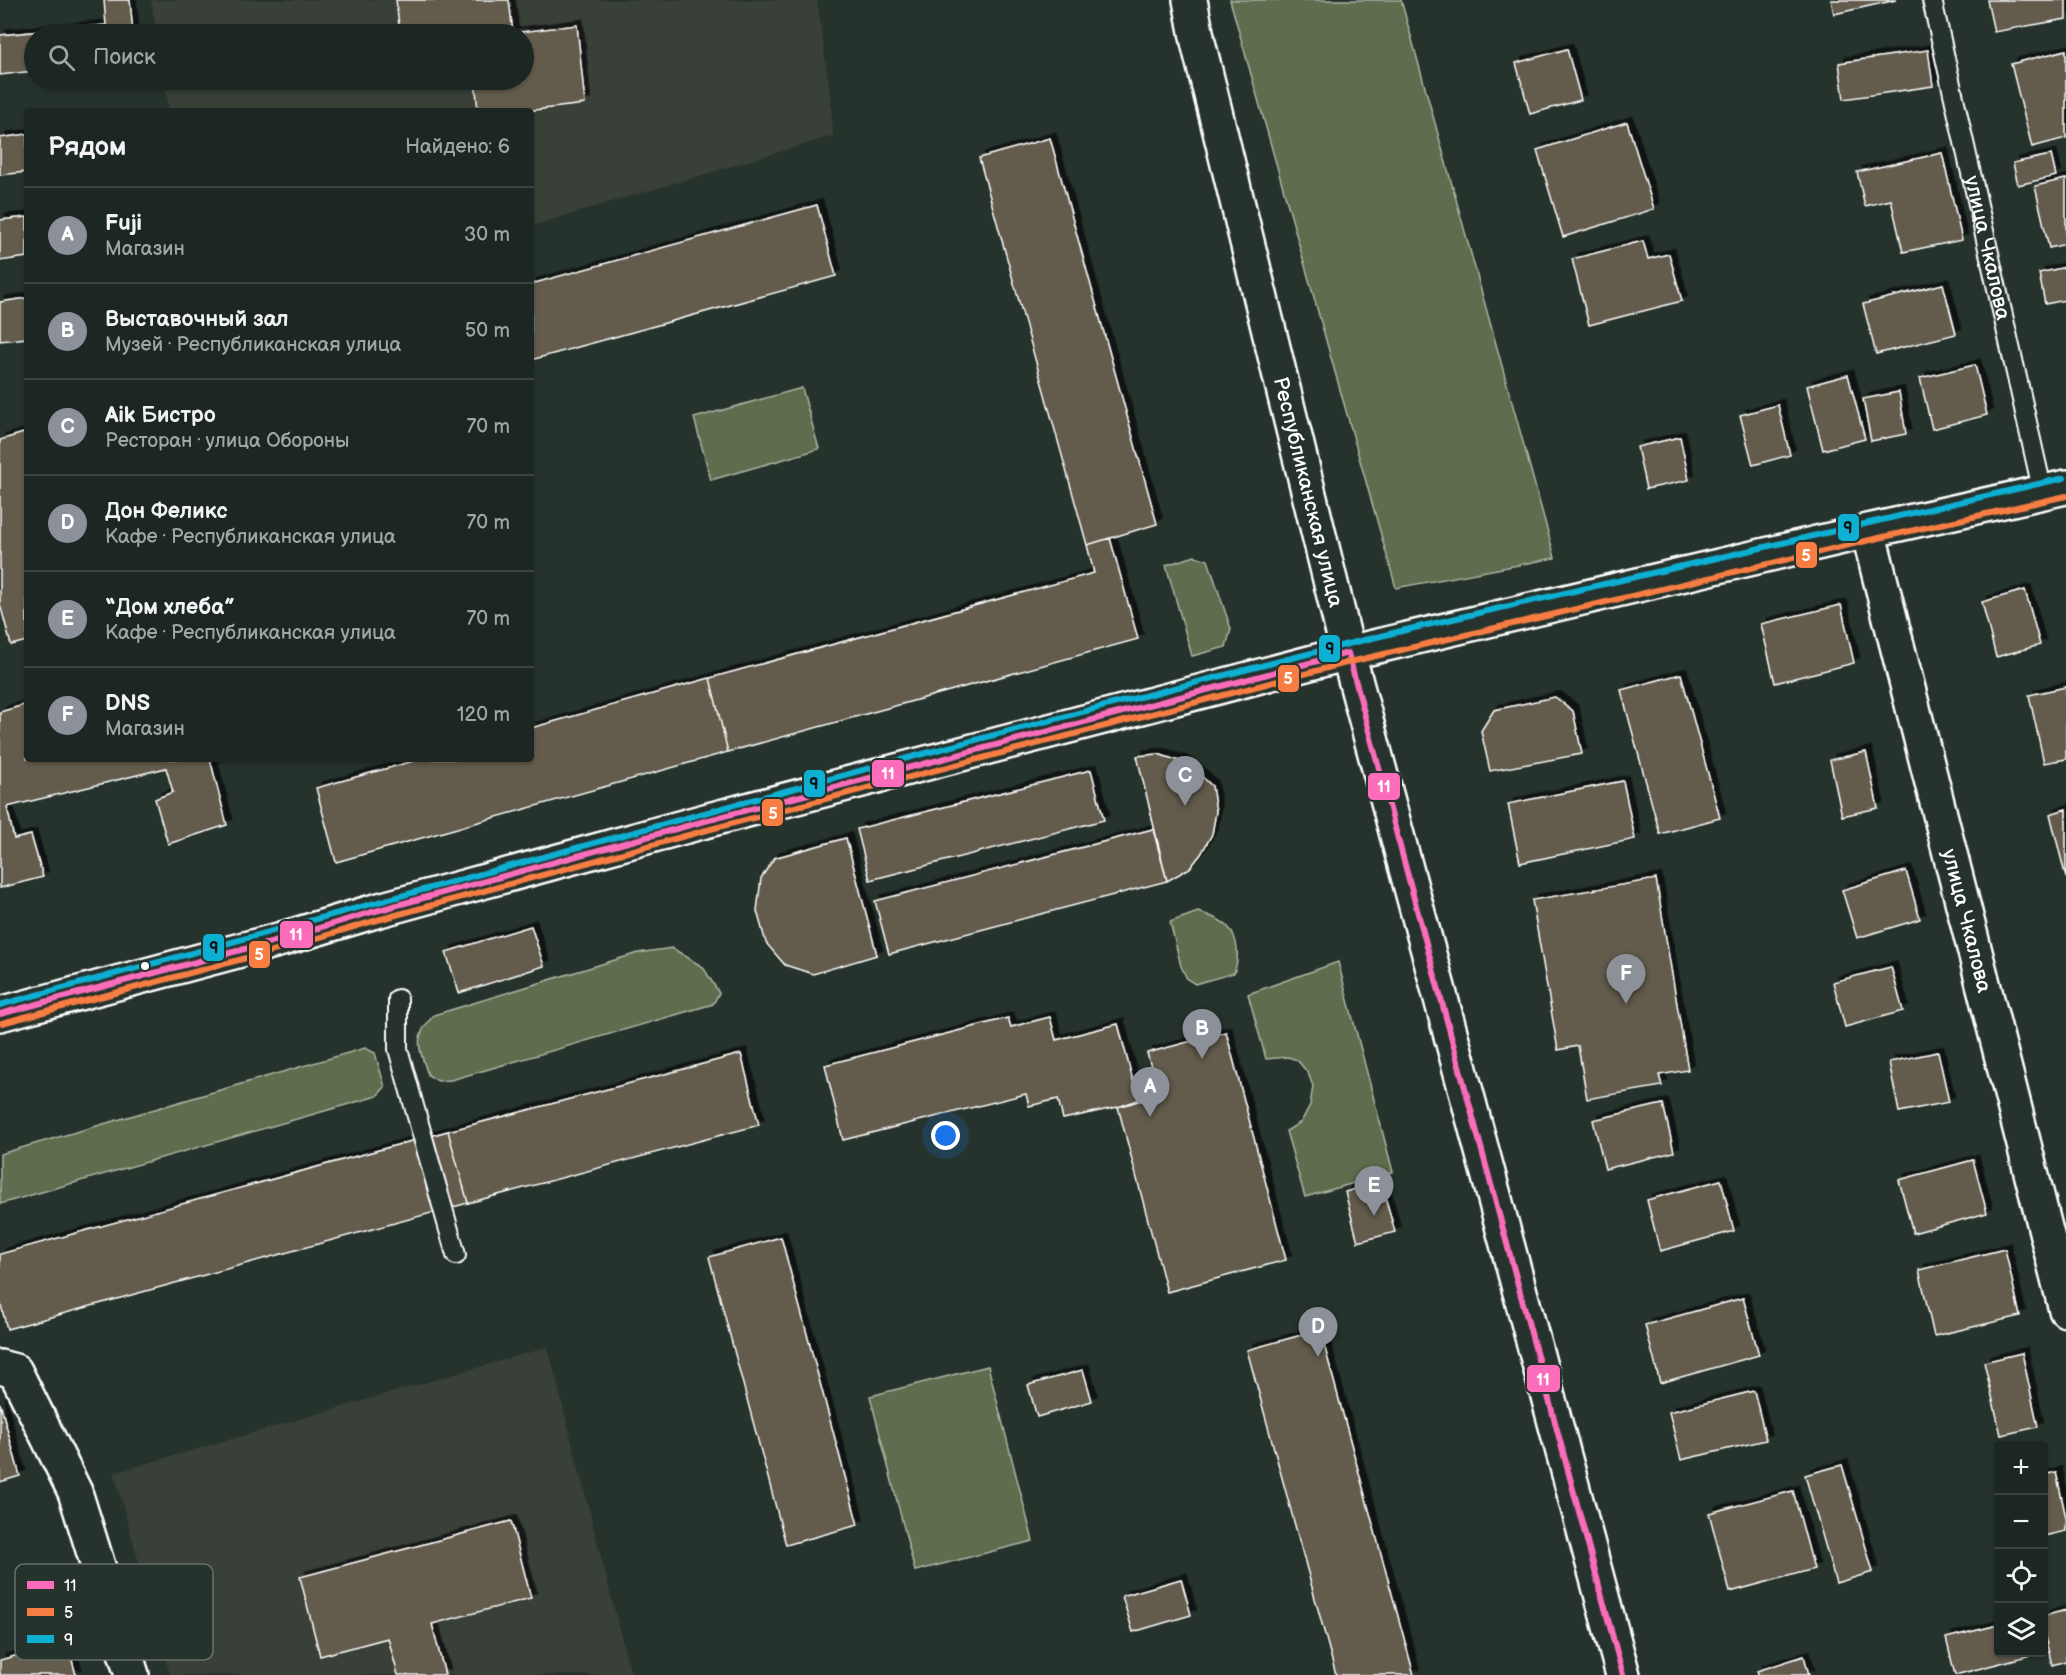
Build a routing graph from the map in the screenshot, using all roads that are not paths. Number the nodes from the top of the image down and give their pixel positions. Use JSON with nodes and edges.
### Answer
{"nodes":[{"id":1,"x":1190,"y":0,"type":"edge"},
{"id":2,"x":1932,"y":0,"type":"edge"},
{"id":3,"x":2054,"y":490,"type":"edge"},
{"id":4,"x":1868,"y":531,"type":"junction"},
{"id":5,"x":1348,"y":654,"type":"junction"},
{"id":6,"x":398,"y":999,"type":"dead end"},
{"id":7,"x":0,"y":1014,"type":"edge"},
{"id":8,"x":456,"y":1255,"type":"dead end"},
{"id":9,"x":2066,"y":1310,"type":"edge"},
{"id":10,"x":0,"y":1367,"type":"edge"},
{"id":11,"x":97,"y":1564,"type":"edge"},
{"id":12,"x":127,"y":1660,"type":"edge"},
{"id":13,"x":132,"y":1675,"type":"edge"},
{"id":14,"x":1623,"y":1675,"type":"edge"}],
"edges":[{"from":1,"to":5,"type":"street","name":"Республиканская улица"},
{"from":2,"to":3,"type":"lane","name":"улица Чкалова"},
{"from":3,"to":4,"type":"street"},
{"from":4,"to":5,"type":"street"},
{"from":4,"to":9,"type":"street","name":"улица Чкалова"},
{"from":5,"to":7,"type":"street"},
{"from":5,"to":14,"type":"street","name":"Республиканская улица"},
{"from":6,"to":8,"type":"lane"},
{"from":10,"to":11,"type":"street"},
{"from":12,"to":13,"type":"street"}]}
